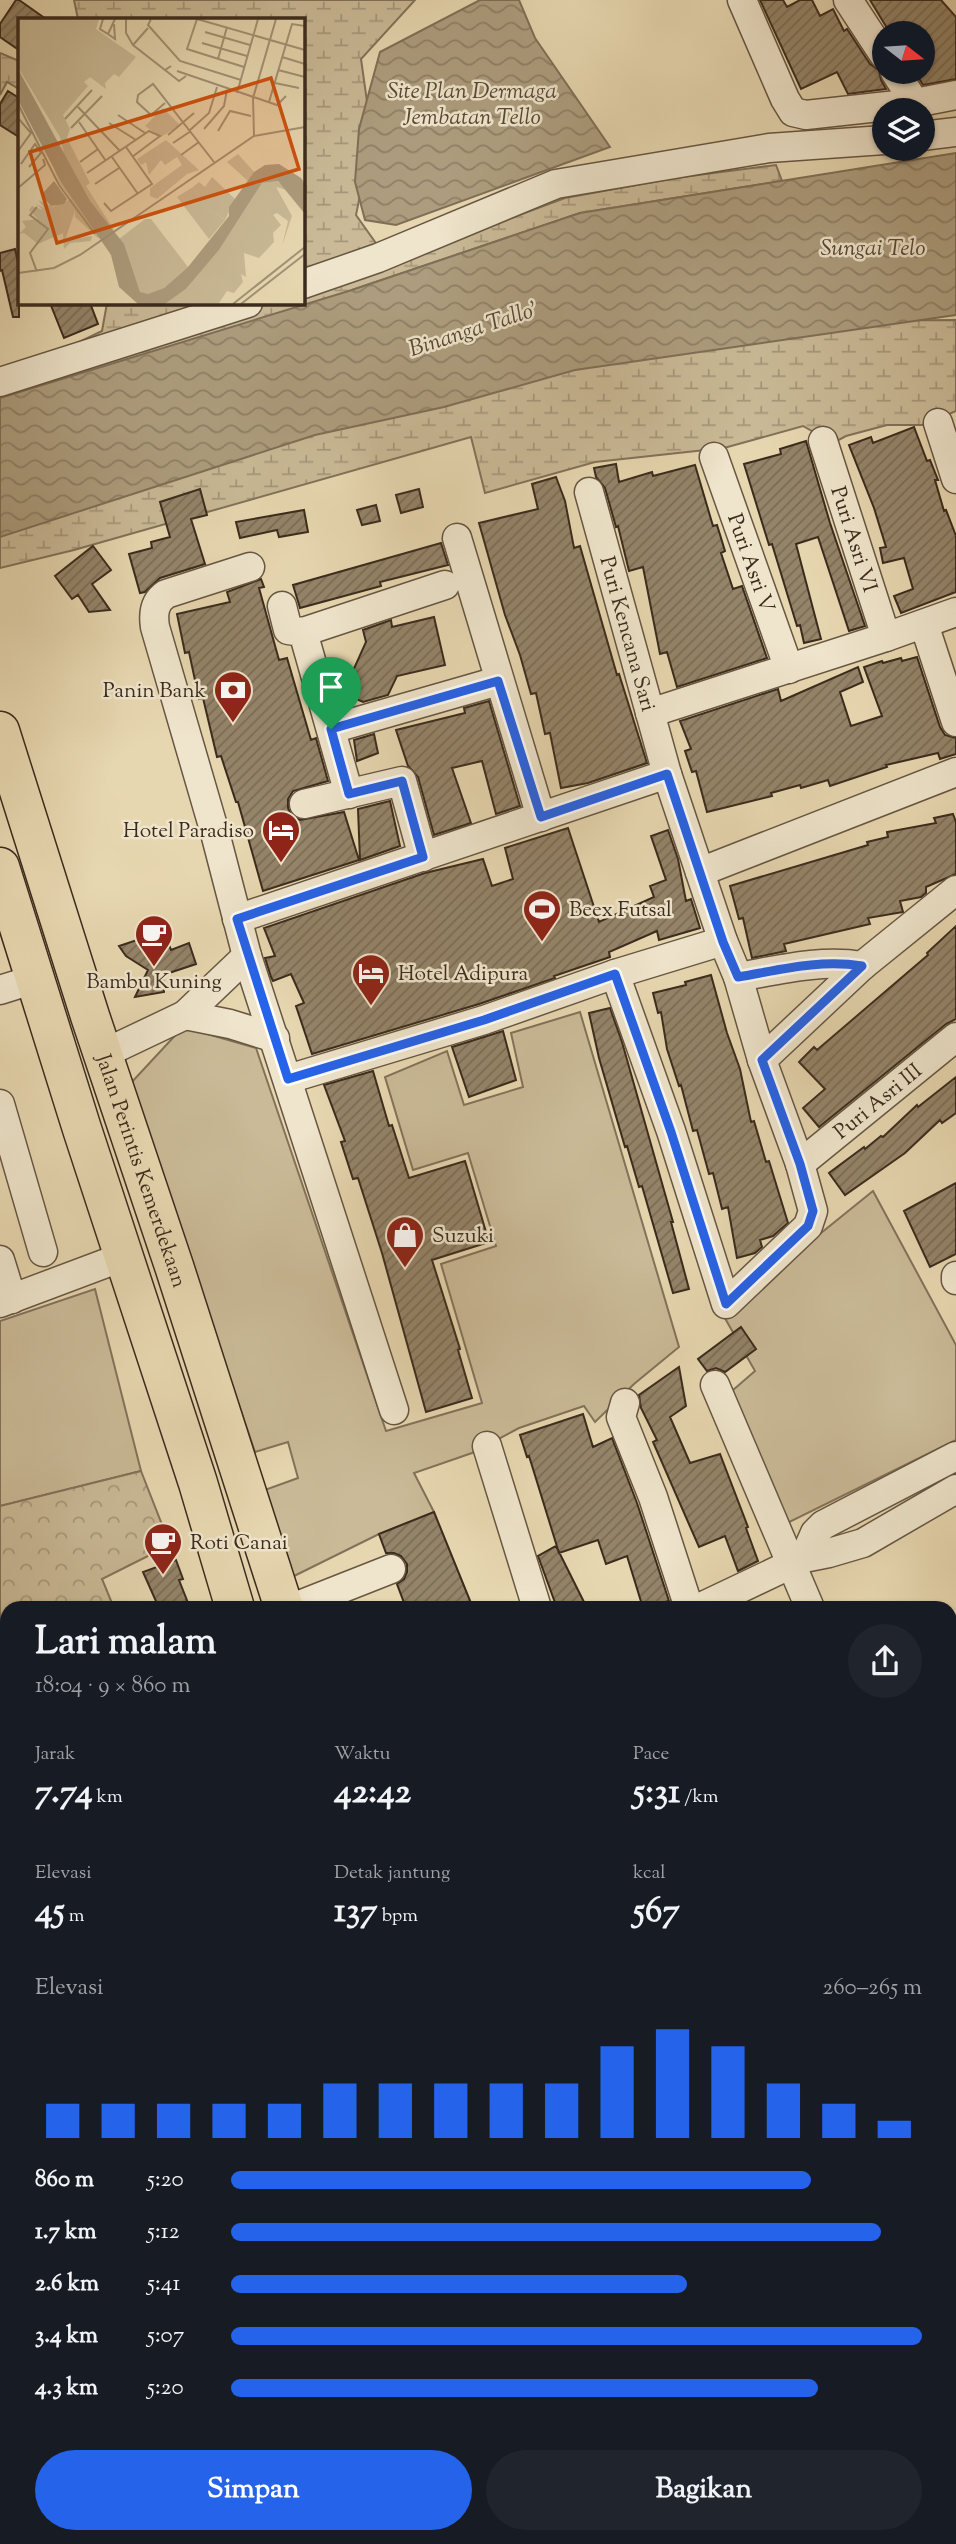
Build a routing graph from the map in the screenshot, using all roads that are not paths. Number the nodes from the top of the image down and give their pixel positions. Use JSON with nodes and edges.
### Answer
{"nodes":[{"id":1,"x":742,"y":0,"type":"edge"},
{"id":2,"x":848,"y":0,"type":"edge"},
{"id":3,"x":872,"y":37,"type":"edge"},
{"id":4,"x":956,"y":95,"type":"edge"},
{"id":5,"x":935,"y":99,"type":"edge"},
{"id":6,"x":872,"y":108,"type":"edge"},
{"id":7,"x":956,"y":132,"type":"edge"},
{"id":8,"x":935,"y":134,"type":"edge"},
{"id":9,"x":872,"y":141,"type":"edge"},
{"id":10,"x":304,"y":284,"type":"edge"},
{"id":11,"x":245,"y":304,"type":"edge"},
{"id":12,"x":0,"y":382,"type":"edge"},
{"id":13,"x":938,"y":423,"type":"dead end"},
{"id":14,"x":823,"y":441,"type":"dead end"},
{"id":15,"x":714,"y":457,"type":"dead end"},
{"id":16,"x":956,"y":479,"type":"edge"},
{"id":17,"x":589,"y":492,"type":"dead end"},
{"id":18,"x":457,"y":538,"type":"dead end"},
{"id":19,"x":250,"y":567,"type":"dead end"},
{"id":20,"x":445,"y":585,"type":"dead end"},
{"id":21,"x":282,"y":606,"type":"dead end"},
{"id":22,"x":956,"y":612,"type":"edge"},
{"id":23,"x":924,"y":624,"type":"junction"},
{"id":24,"x":303,"y":632,"type":"junction"},
{"id":25,"x":886,"y":637,"type":"junction"},
{"id":26,"x":789,"y":669,"type":"junction"},
{"id":27,"x":498,"y":681,"type":"junction"},
{"id":28,"x":650,"y":713,"type":"junction"},
{"id":29,"x":956,"y":722,"type":"edge"},
{"id":30,"x":331,"y":729,"type":"junction"},
{"id":31,"x":0,"y":731,"type":"edge"},
{"id":32,"x":956,"y":772,"type":"edge"},
{"id":33,"x":667,"y":774,"type":"junction"},
{"id":34,"x":349,"y":794,"type":"junction"},
{"id":35,"x":304,"y":804,"type":"dead end"},
{"id":36,"x":541,"y":817,"type":"junction"},
{"id":37,"x":423,"y":857,"type":"junction"},
{"id":38,"x":0,"y":867,"type":"edge"},
{"id":39,"x":700,"y":872,"type":"junction"},
{"id":40,"x":956,"y":890,"type":"edge"},
{"id":41,"x":237,"y":919,"type":"junction"},
{"id":42,"x":723,"y":942,"type":"junction"},
{"id":43,"x":247,"y":956,"type":"junction"},
{"id":44,"x":862,"y":966,"type":"junction"},
{"id":45,"x":615,"y":974,"type":"junction"},
{"id":46,"x":738,"y":977,"type":"junction"},
{"id":47,"x":18,"y":985,"type":"edge"},
{"id":48,"x":185,"y":1015,"type":"junction"},
{"id":49,"x":956,"y":1037,"type":"edge"},
{"id":50,"x":275,"y":1038,"type":"junction"},
{"id":51,"x":103,"y":1054,"type":"junction"},
{"id":52,"x":762,"y":1060,"type":"junction"},
{"id":53,"x":288,"y":1079,"type":"junction"},
{"id":54,"x":0,"y":1104,"type":"edge"},
{"id":55,"x":8,"y":1153,"type":"edge"},
{"id":56,"x":800,"y":1164,"type":"junction"},
{"id":57,"x":43,"y":1252,"type":"dead end"},
{"id":58,"x":125,"y":1256,"type":"junction"},
{"id":59,"x":0,"y":1261,"type":"edge"},
{"id":60,"x":6,"y":1301,"type":"edge"},
{"id":61,"x":715,"y":1385,"type":"dead end"},
{"id":62,"x":625,"y":1404,"type":"dead end"},
{"id":63,"x":394,"y":1410,"type":"dead end"},
{"id":64,"x":487,"y":1446,"type":"dead end"},
{"id":65,"x":956,"y":1456,"type":"edge"},
{"id":66,"x":956,"y":1489,"type":"edge"},
{"id":67,"x":798,"y":1561,"type":"junction"},
{"id":68,"x":391,"y":1569,"type":"dead end"},
{"id":69,"x":233,"y":1601,"type":"edge"},
{"id":70,"x":283,"y":1601,"type":"edge"},
{"id":71,"x":310,"y":1601,"type":"edge"},
{"id":72,"x":535,"y":1601,"type":"edge"},
{"id":73,"x":696,"y":1601,"type":"edge"},
{"id":74,"x":714,"y":1601,"type":"edge"},
{"id":75,"x":808,"y":1601,"type":"edge"}],
"edges":[{"from":1,"to":6,"type":"street"},
{"from":2,"to":3,"type":"street"},
{"from":4,"to":5,"type":"street"},
{"from":7,"to":8,"type":"street"},
{"from":9,"to":10,"type":"street"},
{"from":11,"to":12,"type":"street"},
{"from":13,"to":16,"type":"street"},
{"from":14,"to":25,"type":"street","name":"Puri Asri VI"},
{"from":15,"to":26,"type":"street","name":"Puri Asri V"},
{"from":17,"to":28,"type":"street","name":"Puri Kencana Sari"},
{"from":18,"to":27,"type":"street"},
{"from":19,"to":41,"type":"street"},
{"from":20,"to":24,"type":"street"},
{"from":21,"to":24,"type":"street"},
{"from":22,"to":23,"type":"street"},
{"from":23,"to":25,"type":"street"},
{"from":23,"to":29,"type":"street"},
{"from":24,"to":30,"type":"street"},
{"from":25,"to":26,"type":"street"},
{"from":26,"to":28,"type":"street"},
{"from":27,"to":30,"type":"street"},
{"from":27,"to":36,"type":"street"},
{"from":28,"to":33,"type":"street","name":"Puri Kencana Sari"},
{"from":30,"to":34,"type":"street"},
{"from":31,"to":51,"type":"highway","name":"Jalan Perintis Kemerdekaan"},
{"from":32,"to":39,"type":"street"},
{"from":33,"to":36,"type":"street"},
{"from":33,"to":39,"type":"street","name":"Puri Kencana Sari"},
{"from":34,"to":35,"type":"street"},
{"from":34,"to":37,"type":"street"},
{"from":36,"to":37,"type":"street"},
{"from":37,"to":41,"type":"street"},
{"from":38,"to":47,"type":"highway","name":"Jalan Perintis Kemerdekaan"},
{"from":39,"to":42,"type":"street","name":"Puri Kencana Sari"},
{"from":40,"to":44,"type":"street"},
{"from":41,"to":43,"type":"street"},
{"from":42,"to":45,"type":"street"},
{"from":42,"to":46,"type":"street","name":"Puri Kencana Sari"},
{"from":43,"to":48,"type":"street"},
{"from":43,"to":50,"type":"street"},
{"from":44,"to":46,"type":"street"},
{"from":44,"to":52,"type":"street"},
{"from":45,"to":53,"type":"street"},
{"from":45,"to":56,"type":"street","name":"Puri Kencana Sari"},
{"from":46,"to":52,"type":"street","name":"Puri Kencana Sari"},
{"from":47,"to":58,"type":"highway","name":"Jalan Perintis Kemerdekaan"},
{"from":48,"to":50,"type":"street"},
{"from":48,"to":51,"type":"street"},
{"from":49,"to":56,"type":"street","name":"Puri Asri III"},
{"from":50,"to":53,"type":"street"},
{"from":51,"to":70,"type":"highway","name":"Jalan Perintis Kemerdekaan"},
{"from":52,"to":56,"type":"street","name":"Puri Kencana Sari"},
{"from":53,"to":63,"type":"street"},
{"from":54,"to":55,"type":"street"},
{"from":55,"to":57,"type":"street"},
{"from":58,"to":60,"type":"street"},
{"from":58,"to":69,"type":"highway","name":"Jalan Perintis Kemerdekaan"},
{"from":59,"to":60,"type":"street"},
{"from":61,"to":67,"type":"street"},
{"from":62,"to":73,"type":"street"},
{"from":64,"to":72,"type":"street"},
{"from":65,"to":67,"type":"street"},
{"from":66,"to":67,"type":"street"},
{"from":67,"to":74,"type":"street"},
{"from":67,"to":75,"type":"street"},
{"from":68,"to":71,"type":"street"}]}
